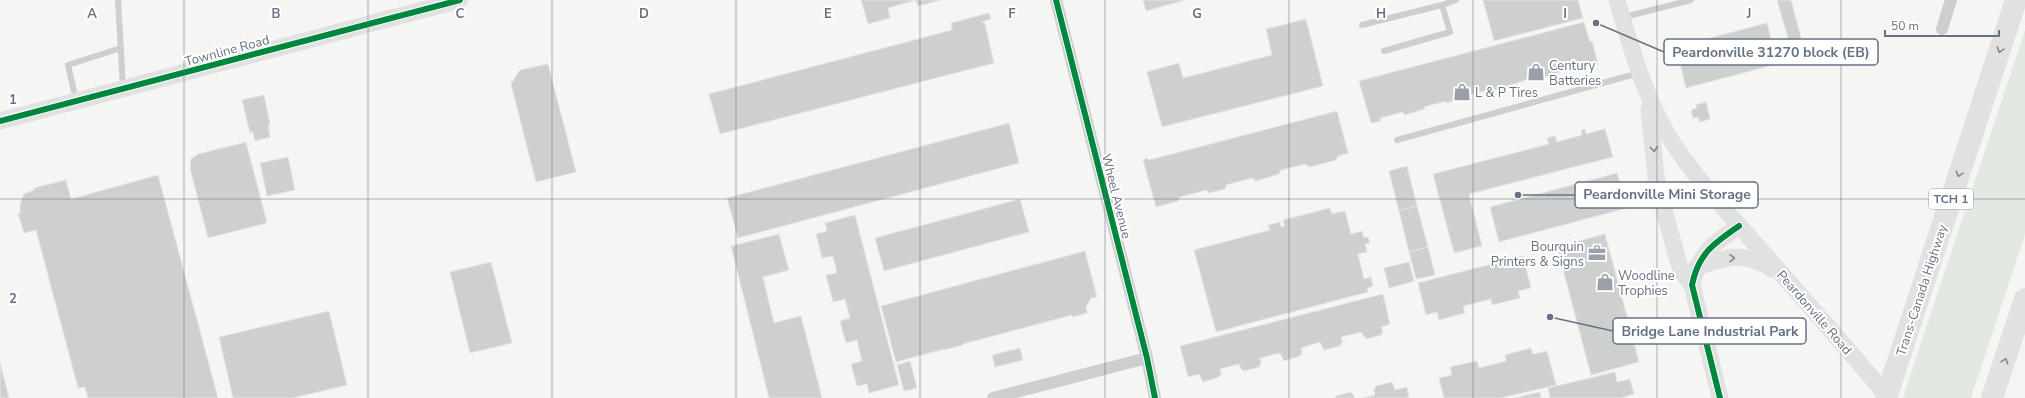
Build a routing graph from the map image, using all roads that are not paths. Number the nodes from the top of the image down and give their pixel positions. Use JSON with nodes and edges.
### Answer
{"nodes":[{"id":1,"x":118,"y":0,"type":"edge"},
{"id":2,"x":460,"y":0,"type":"edge"},
{"id":3,"x":1056,"y":0,"type":"edge"},
{"id":4,"x":1456,"y":0,"type":"edge"},
{"id":5,"x":1618,"y":0,"type":"edge"},
{"id":6,"x":1690,"y":0,"type":"edge"},
{"id":7,"x":1951,"y":0,"type":"edge"},
{"id":8,"x":2016,"y":0,"type":"edge"},
{"id":9,"x":1442,"y":5,"type":"junction"},
{"id":10,"x":1622,"y":18,"type":"junction"},
{"id":11,"x":1362,"y":25,"type":"dead end"},
{"id":12,"x":1942,"y":29,"type":"dead end"},
{"id":13,"x":121,"y":48,"type":"junction"},
{"id":14,"x":1384,"y":51,"type":"dead end"},
{"id":15,"x":1639,"y":73,"type":"junction"},
{"id":16,"x":123,"y":89,"type":"junction"},
{"id":17,"x":1648,"y":96,"type":"junction"},
{"id":18,"x":77,"y":101,"type":"junction"},
{"id":19,"x":0,"y":121,"type":"edge"},
{"id":20,"x":1397,"y":140,"type":"dead end"},
{"id":21,"x":1740,"y":226,"type":"junction"},
{"id":22,"x":1695,"y":268,"type":"junction"},
{"id":23,"x":1785,"y":277,"type":"junction"},
{"id":24,"x":1692,"y":285,"type":"junction"},
{"id":25,"x":2025,"y":299,"type":"edge"},
{"id":26,"x":1147,"y":358,"type":"junction"},
{"id":27,"x":993,"y":398,"type":"edge"},
{"id":28,"x":1155,"y":398,"type":"edge"},
{"id":29,"x":1720,"y":398,"type":"edge"},
{"id":30,"x":1886,"y":398,"type":"edge"},
{"id":31,"x":1889,"y":398,"type":"edge"},
{"id":32,"x":1992,"y":398,"type":"edge"}],
"edges":[{"from":1,"to":13,"type":"lane"},
{"from":2,"to":16,"type":"main road","name":"Townline Road"},
{"from":3,"to":26,"type":"street","name":"Wheel Avenue"},
{"from":4,"to":9,"type":"lane"},
{"from":5,"to":10,"type":"main road","name":"Peardonville Road"},
{"from":6,"to":10,"type":"lane"},
{"from":7,"to":12,"type":"street"},
{"from":8,"to":30,"type":"highway","name":"Trans-Canada Highway","number":"TCH 1","one_way":true},
{"from":9,"to":11,"type":"lane"},
{"from":9,"to":14,"type":"lane"},
{"from":10,"to":15,"type":"main road","name":"Peardonville Road"},
{"from":13,"to":16,"type":"lane"},
{"from":13,"to":18,"type":"lane"},
{"from":15,"to":17,"type":"main road","name":"Peardonville Road"},
{"from":15,"to":20,"type":"lane"},
{"from":16,"to":18,"type":"main road","name":"Townline Road"},
{"from":17,"to":21,"type":"main road","name":"Peardonville Road"},
{"from":17,"to":24,"type":"main road","one_way":true},
{"from":18,"to":19,"type":"main road","name":"Townline Road"},
{"from":21,"to":22,"type":"main road"},
{"from":21,"to":23,"type":"main road","name":"Peardonville Road"},
{"from":22,"to":23,"type":"main road","one_way":true},
{"from":22,"to":24,"type":"main road"},
{"from":23,"to":31,"type":"main road","name":"Peardonville Road"},
{"from":24,"to":29,"type":"main road"},
{"from":32,"to":25,"type":"highway","one_way":true},
{"from":26,"to":27,"type":"street"},
{"from":26,"to":28,"type":"street","name":"Wheel Avenue"}]}
